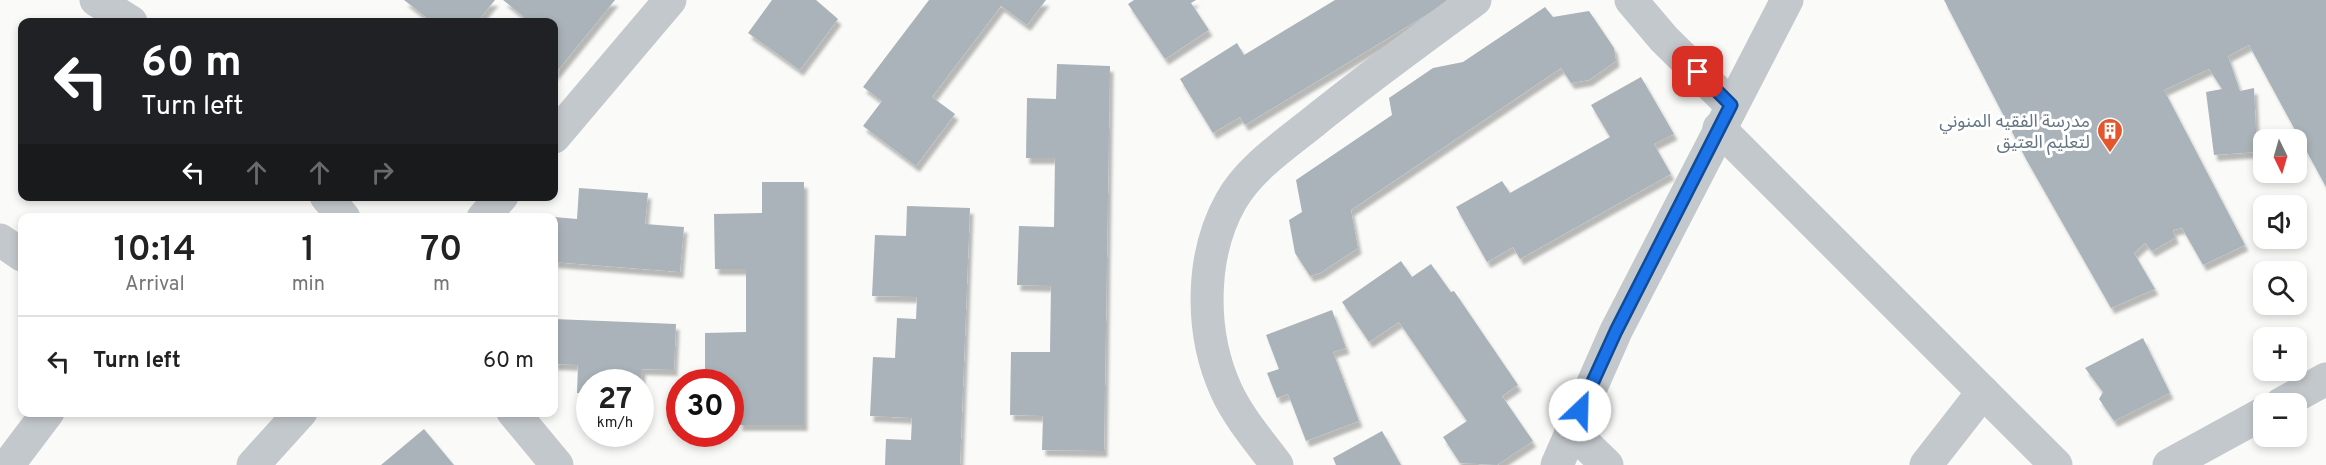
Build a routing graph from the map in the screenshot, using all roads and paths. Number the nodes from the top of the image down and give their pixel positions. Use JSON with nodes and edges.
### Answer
{"nodes":[{"id":1,"x":96,"y":0,"type":"edge"},
{"id":2,"x":670,"y":0,"type":"edge"},
{"id":3,"x":1475,"y":0,"type":"edge"},
{"id":4,"x":1631,"y":0,"type":"edge"},
{"id":5,"x":1787,"y":0,"type":"edge"},
{"id":6,"x":125,"y":18,"type":"edge"},
{"id":7,"x":1725,"y":117,"type":"junction"},
{"id":8,"x":558,"y":132,"type":"edge"},
{"id":9,"x":330,"y":201,"type":"edge"},
{"id":10,"x":498,"y":201,"type":"edge"},
{"id":11,"x":340,"y":213,"type":"edge"},
{"id":12,"x":487,"y":213,"type":"edge"},
{"id":13,"x":0,"y":240,"type":"edge"},
{"id":14,"x":18,"y":252,"type":"edge"},
{"id":15,"x":2326,"y":379,"type":"edge"},
{"id":16,"x":1983,"y":392,"type":"junction"},
{"id":17,"x":2301,"y":393,"type":"edge"},
{"id":18,"x":44,"y":417,"type":"edge"},
{"id":19,"x":296,"y":417,"type":"edge"},
{"id":20,"x":517,"y":417,"type":"edge"},
{"id":21,"x":2253,"y":419,"type":"edge"},
{"id":22,"x":1571,"y":430,"type":"junction"},
{"id":23,"x":8,"y":465,"type":"edge"},
{"id":24,"x":253,"y":465,"type":"edge"},
{"id":25,"x":557,"y":465,"type":"edge"},
{"id":26,"x":1277,"y":465,"type":"edge"},
{"id":27,"x":1557,"y":465,"type":"edge"},
{"id":28,"x":1607,"y":465,"type":"edge"},
{"id":29,"x":1926,"y":465,"type":"edge"},
{"id":30,"x":2056,"y":465,"type":"edge"},
{"id":31,"x":2169,"y":465,"type":"edge"}],
"edges":[{"from":1,"to":6,"type":"street"},
{"from":2,"to":8,"type":"street"},
{"from":3,"to":26,"type":"street"},
{"from":4,"to":7,"type":"street"},
{"from":5,"to":7,"type":"street"},
{"from":7,"to":16,"type":"street"},
{"from":7,"to":22,"type":"street"},
{"from":9,"to":11,"type":"street"},
{"from":10,"to":12,"type":"street"},
{"from":13,"to":14,"type":"street"},
{"from":15,"to":17,"type":"street"},
{"from":16,"to":29,"type":"street"},
{"from":16,"to":30,"type":"street"},
{"from":18,"to":23,"type":"street"},
{"from":19,"to":24,"type":"street"},
{"from":20,"to":25,"type":"street"},
{"from":21,"to":31,"type":"street"},
{"from":22,"to":27,"type":"street"},
{"from":22,"to":28,"type":"street"}]}
